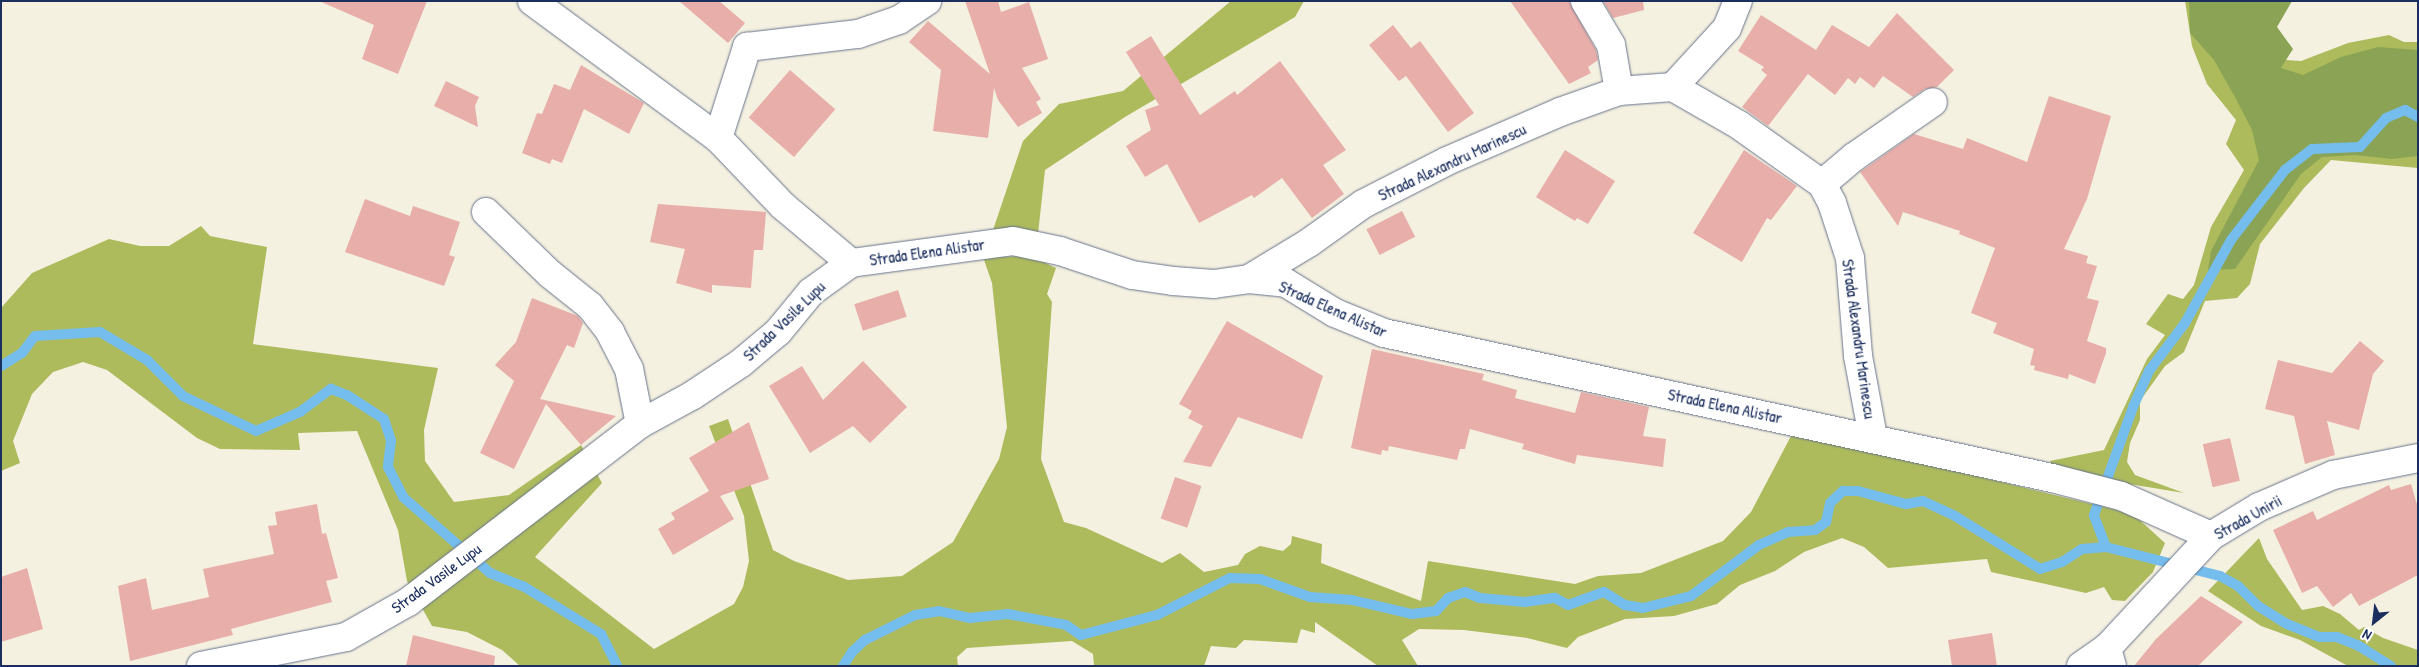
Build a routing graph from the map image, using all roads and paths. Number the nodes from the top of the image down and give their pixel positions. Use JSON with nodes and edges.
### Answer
{"nodes":[{"id":1,"x":532,"y":1,"type":"edge"},
{"id":2,"x":927,"y":1,"type":"edge"},
{"id":3,"x":1585,"y":1,"type":"edge"},
{"id":4,"x":1738,"y":1,"type":"edge"},
{"id":5,"x":1673,"y":86,"type":"junction"},
{"id":6,"x":1619,"y":91,"type":"junction"},
{"id":7,"x":1933,"y":102,"type":"dead end"},
{"id":8,"x":718,"y":138,"type":"junction"},
{"id":9,"x":1822,"y":184,"type":"junction"},
{"id":10,"x":486,"y":212,"type":"dead end"},
{"id":11,"x":851,"y":263,"type":"junction"},
{"id":12,"x":1249,"y":278,"type":"junction"},
{"id":13,"x":640,"y":424,"type":"junction"},
{"id":14,"x":1872,"y":437,"type":"junction"},
{"id":15,"x":2418,"y":458,"type":"edge"},
{"id":16,"x":2211,"y":536,"type":"junction"},
{"id":17,"x":2110,"y":657,"type":"edge"},
{"id":18,"x":201,"y":666,"type":"edge"},
{"id":19,"x":2081,"y":666,"type":"edge"}],
"edges":[{"from":1,"to":8,"type":"street","name":"Strada Elena Alistar"},
{"from":2,"to":8,"type":"street"},
{"from":3,"to":6,"type":"street"},
{"from":4,"to":5,"type":"street"},
{"from":5,"to":6,"type":"street","name":"Strada Alexandru Marinescu"},
{"from":5,"to":9,"type":"street","name":"Strada Alexandru Marinescu"},
{"from":6,"to":12,"type":"street","name":"Strada Alexandru Marinescu"},
{"from":7,"to":9,"type":"street"},
{"from":8,"to":11,"type":"street","name":"Strada Elena Alistar"},
{"from":9,"to":14,"type":"street","name":"Strada Alexandru Marinescu"},
{"from":10,"to":13,"type":"street"},
{"from":11,"to":12,"type":"street","name":"Strada Elena Alistar"},
{"from":11,"to":13,"type":"street","name":"Strada Vasile Lupu"},
{"from":12,"to":14,"type":"street","name":"Strada Elena Alistar"},
{"from":13,"to":18,"type":"street","name":"Strada Vasile Lupu"},
{"from":14,"to":16,"type":"street","name":"Strada Elena Alistar"},
{"from":15,"to":16,"type":"street","name":"Strada Unirii"},
{"from":16,"to":17,"type":"street","name":"Strada Unirii"},
{"from":17,"to":19,"type":"street","name":"Strada Unirii"}]}
